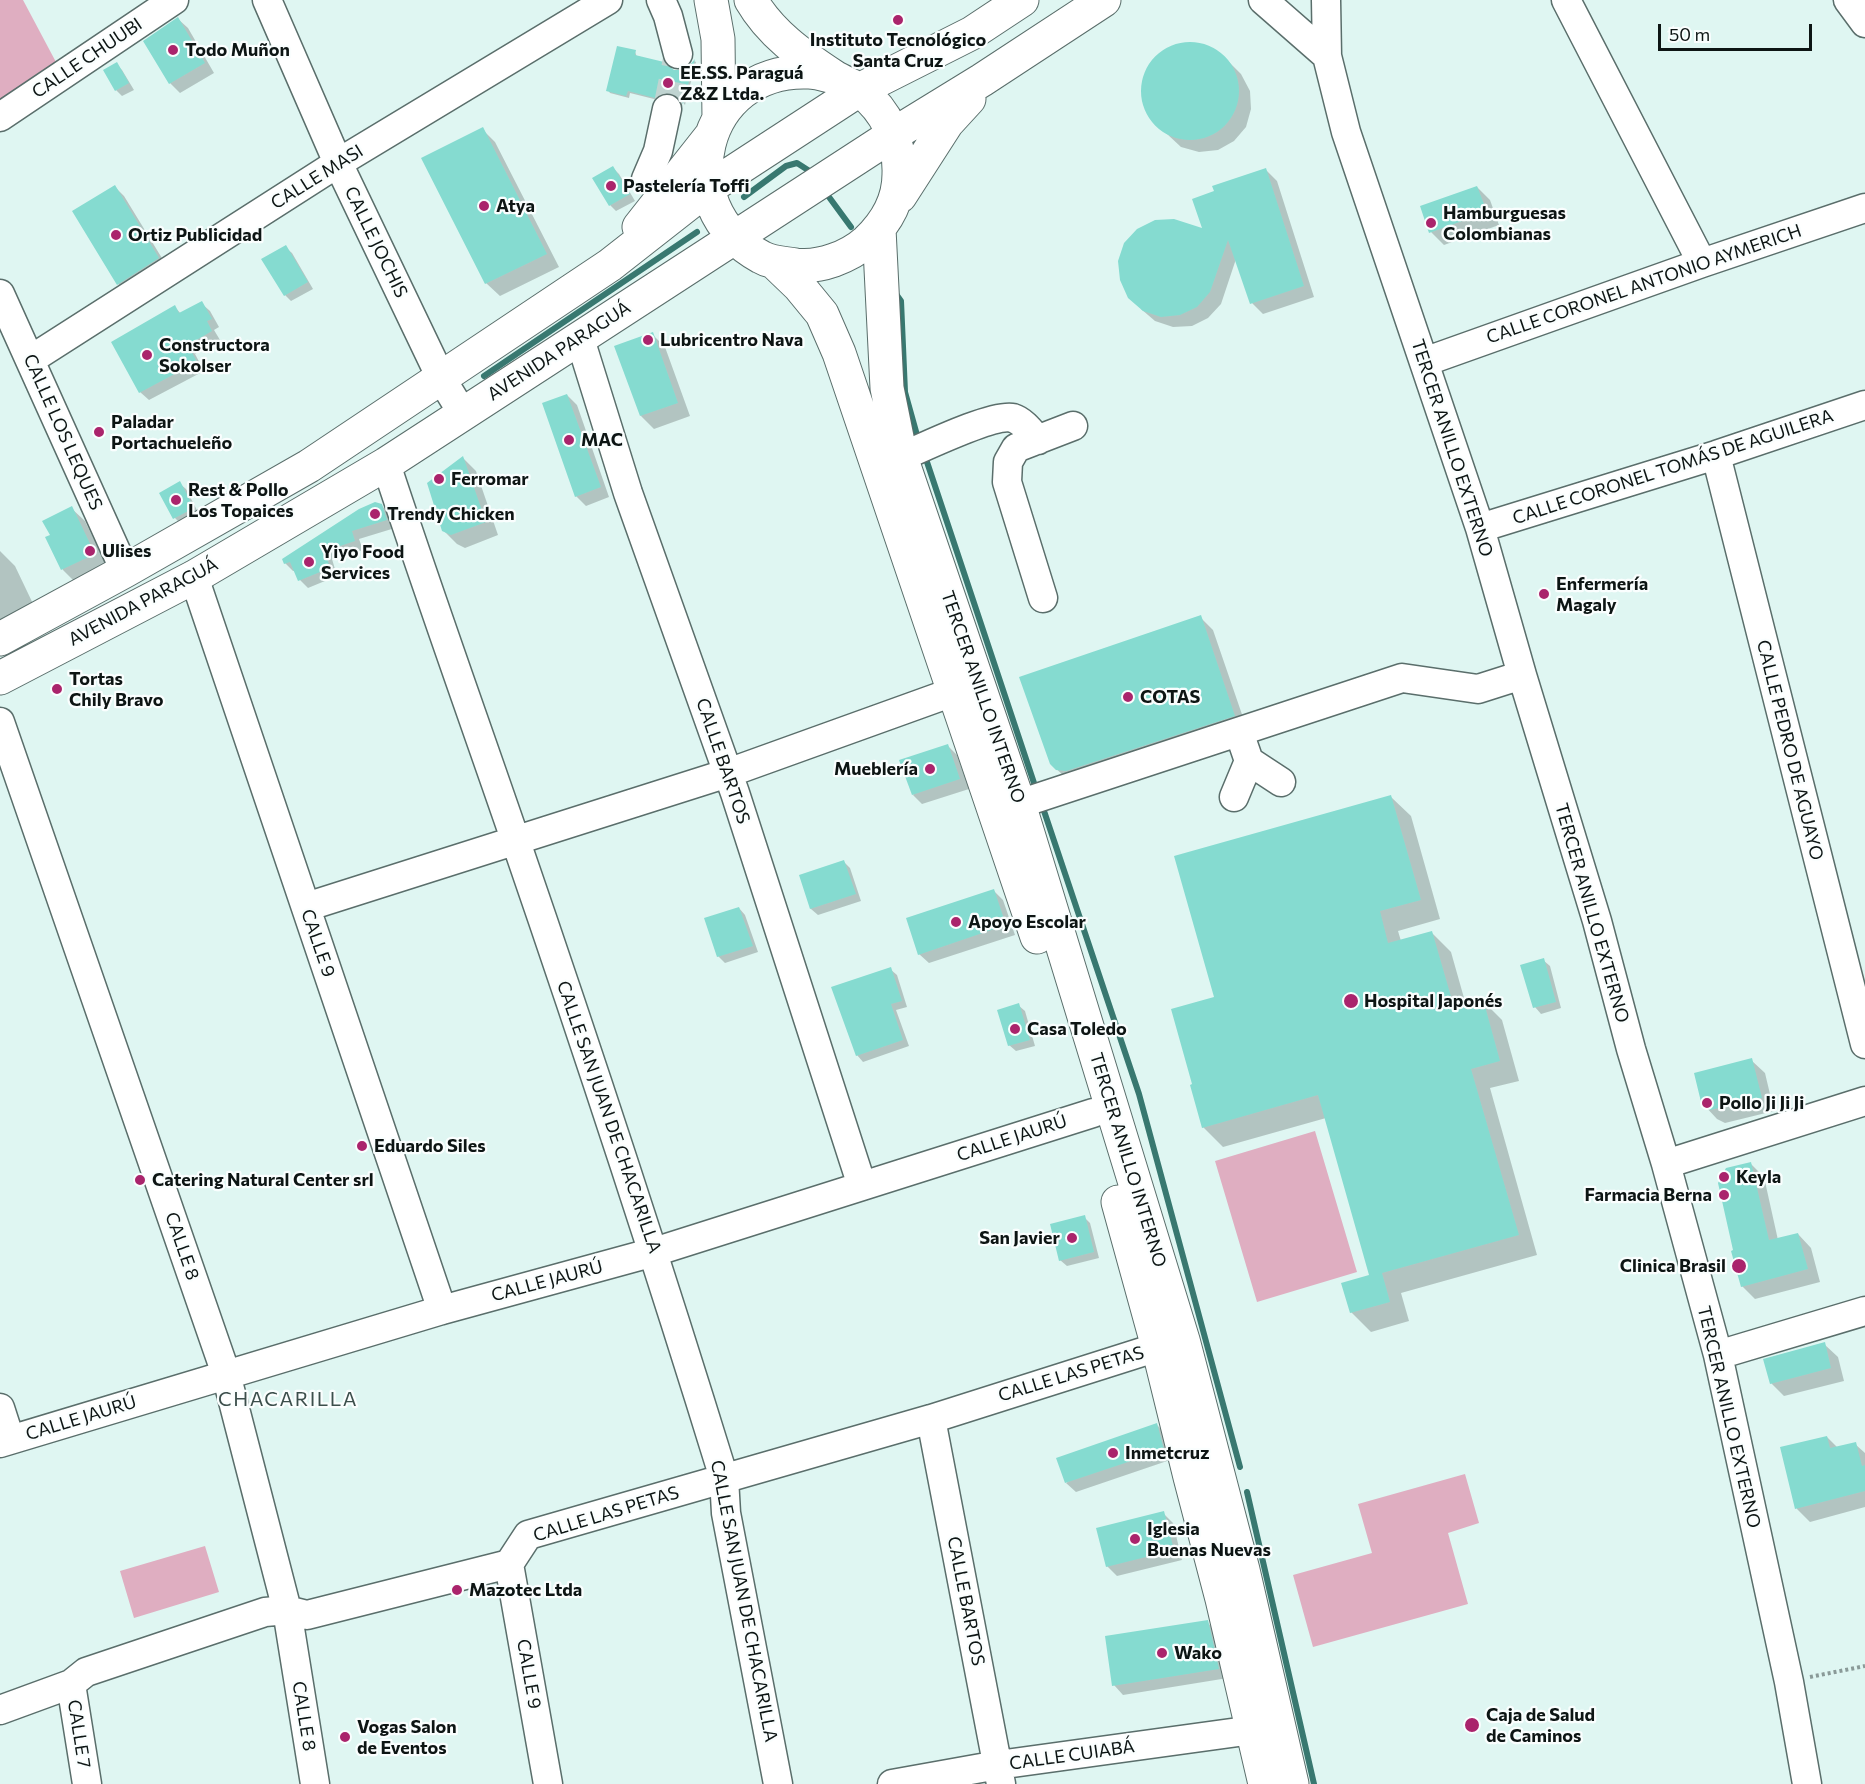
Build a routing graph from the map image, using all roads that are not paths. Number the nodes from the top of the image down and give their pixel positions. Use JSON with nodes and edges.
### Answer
{"nodes":[{"id":1,"x":174,"y":0,"type":"edge"},
{"id":2,"x":267,"y":0,"type":"edge"},
{"id":3,"x":608,"y":0,"type":"edge"},
{"id":4,"x":661,"y":0,"type":"edge"},
{"id":5,"x":711,"y":0,"type":"edge"},
{"id":6,"x":751,"y":0,"type":"edge"},
{"id":7,"x":1022,"y":0,"type":"edge"},
{"id":8,"x":1104,"y":0,"type":"edge"},
{"id":9,"x":1263,"y":0,"type":"edge"},
{"id":10,"x":1326,"y":0,"type":"edge"},
{"id":11,"x":1566,"y":0,"type":"edge"},
{"id":12,"x":1848,"y":0,"type":"edge"},
{"id":13,"x":1865,"y":23,"type":"edge"},
{"id":14,"x":678,"y":54,"type":"tunnel mouth"},
{"id":15,"x":1327,"y":56,"type":"junction"},
{"id":16,"x":890,"y":75,"type":"junction"},
{"id":17,"x":988,"y":76,"type":"junction"},
{"id":18,"x":838,"y":78,"type":"junction"},
{"id":19,"x":667,"y":109,"type":"tunnel mouth"},
{"id":20,"x":0,"y":117,"type":"edge"},
{"id":21,"x":715,"y":128,"type":"junction"},
{"id":22,"x":894,"y":134,"type":"junction"},
{"id":23,"x":338,"y":163,"type":"junction"},
{"id":24,"x":646,"y":179,"type":"dead end"},
{"id":25,"x":707,"y":189,"type":"junction"},
{"id":26,"x":1865,"y":208,"type":"edge"},
{"id":27,"x":886,"y":218,"type":"junction"},
{"id":28,"x":734,"y":238,"type":"junction"},
{"id":29,"x":774,"y":262,"type":"junction"},
{"id":30,"x":1702,"y":263,"type":"junction"},
{"id":31,"x":610,"y":266,"type":"junction"},
{"id":32,"x":0,"y":294,"type":"edge"},
{"id":33,"x":580,"y":339,"type":"junction"},
{"id":34,"x":30,"y":360,"type":"junction"},
{"id":35,"x":1424,"y":362,"type":"junction"},
{"id":36,"x":441,"y":378,"type":"junction"},
{"id":37,"x":1865,"y":405,"type":"edge"},
{"id":38,"x":463,"y":414,"type":"junction"},
{"id":39,"x":1073,"y":426,"type":"dead end"},
{"id":40,"x":1038,"y":440,"type":"junction"},
{"id":41,"x":1716,"y":455,"type":"junction"},
{"id":42,"x":901,"y":457,"type":"junction"},
{"id":43,"x":386,"y":464,"type":"junction"},
{"id":44,"x":1480,"y":528,"type":"junction"},
{"id":45,"x":125,"y":571,"type":"junction"},
{"id":46,"x":194,"y":577,"type":"junction"},
{"id":47,"x":919,"y":588,"type":"junction"},
{"id":48,"x":1043,"y":598,"type":"dead end"},
{"id":49,"x":0,"y":639,"type":"edge"},
{"id":50,"x":1522,"y":675,"type":"junction"},
{"id":51,"x":0,"y":678,"type":"edge"},
{"id":52,"x":953,"y":692,"type":"junction"},
{"id":53,"x":0,"y":722,"type":"edge"},
{"id":54,"x":1239,"y":732,"type":"junction"},
{"id":55,"x":1250,"y":761,"type":"junction"},
{"id":56,"x":728,"y":773,"type":"junction"},
{"id":57,"x":1281,"y":782,"type":"dead end"},
{"id":58,"x":1234,"y":797,"type":"dead end"},
{"id":59,"x":1019,"y":804,"type":"junction"},
{"id":60,"x":515,"y":839,"type":"junction"},
{"id":61,"x":306,"y":907,"type":"junction"},
{"id":62,"x":1092,"y":1042,"type":"junction"},
{"id":63,"x":1865,"y":1044,"type":"edge"},
{"id":64,"x":1865,"y":1101,"type":"edge"},
{"id":65,"x":1089,"y":1102,"type":"junction"},
{"id":66,"x":1666,"y":1164,"type":"junction"},
{"id":67,"x":862,"y":1186,"type":"junction"},
{"id":68,"x":654,"y":1252,"type":"junction"},
{"id":69,"x":442,"y":1310,"type":"junction"},
{"id":70,"x":1865,"y":1311,"type":"edge"},
{"id":71,"x":1158,"y":1347,"type":"junction"},
{"id":72,"x":1718,"y":1355,"type":"junction"},
{"id":73,"x":226,"y":1374,"type":"junction"},
{"id":74,"x":0,"y":1408,"type":"edge"},
{"id":75,"x":931,"y":1419,"type":"junction"},
{"id":76,"x":5,"y":1441,"type":"edge"},
{"id":77,"x":724,"y":1478,"type":"junction"},
{"id":78,"x":1202,"y":1521,"type":"junction"},
{"id":79,"x":509,"y":1564,"type":"junction"},
{"id":80,"x":1243,"y":1570,"type":"junction"},
{"id":81,"x":287,"y":1610,"type":"junction"},
{"id":82,"x":1263,"y":1655,"type":"junction"},
{"id":83,"x":71,"y":1684,"type":"junction"},
{"id":84,"x":0,"y":1710,"type":"edge"},
{"id":85,"x":1253,"y":1730,"type":"junction"},
{"id":86,"x":999,"y":1774,"type":"edge"},
{"id":87,"x":87,"y":1784,"type":"edge"},
{"id":88,"x":315,"y":1784,"type":"edge"},
{"id":89,"x":548,"y":1784,"type":"edge"},
{"id":90,"x":778,"y":1784,"type":"edge"},
{"id":91,"x":892,"y":1784,"type":"edge"},
{"id":92,"x":1265,"y":1784,"type":"edge"},
{"id":93,"x":1274,"y":1784,"type":"edge"},
{"id":94,"x":1292,"y":1784,"type":"edge"},
{"id":95,"x":1807,"y":1784,"type":"edge"}],
"edges":[{"from":1,"to":20,"type":"street","name":"CALLE CHUUBI"},
{"from":2,"to":23,"type":"street","name":"CALLE JOCHIS"},
{"from":3,"to":23,"type":"street","name":"CALLE MASI"},
{"from":4,"to":14,"type":"street"},
{"from":5,"to":21,"type":"main road","name":"TERCER ANILLO INTERNO"},
{"from":6,"to":18,"type":"main road","name":"TERCER ANILLO INTERNO"},
{"from":7,"to":16,"type":"main road","name":"AVENIDA PARAGUÁ"},
{"from":8,"to":17,"type":"main road","name":"AVENIDA PARAGUÁ"},
{"from":9,"to":15,"type":"street"},
{"from":10,"to":15,"type":"street","name":"TERCER ANILLO EXTERNO"},
{"from":11,"to":30,"type":"street"},
{"from":12,"to":13,"type":"street"},
{"from":15,"to":35,"type":"street","name":"TERCER ANILLO EXTERNO"},
{"from":16,"to":18,"type":"main road"},
{"from":16,"to":18,"type":"main road","name":"AVENIDA PARAGUÁ"},
{"from":17,"to":22,"type":"main road","name":"AVENIDA PARAGUÁ"},
{"from":17,"to":27,"type":"main road"},
{"from":18,"to":21,"type":"main road"},
{"from":18,"to":22,"type":"main road","name":"TERCER ANILLO INTERNO"},
{"from":18,"to":25,"type":"main road","name":"AVENIDA PARAGUÁ"},
{"from":19,"to":24,"type":"street"},
{"from":21,"to":25,"type":"main road","name":"TERCER ANILLO INTERNO"},
{"from":21,"to":31,"type":"main road"},
{"from":22,"to":27,"type":"main road","name":"TERCER ANILLO INTERNO"},
{"from":22,"to":28,"type":"main road","name":"AVENIDA PARAGUÁ"},
{"from":23,"to":34,"type":"street","name":"CALLE MASI"},
{"from":23,"to":36,"type":"street","name":"CALLE JOCHIS"},
{"from":25,"to":28,"type":"main road","name":"TERCER ANILLO INTERNO"},
{"from":25,"to":31,"type":"main road","name":"AVENIDA PARAGUÁ"},
{"from":26,"to":30,"type":"street","name":"CALLE CORONEL ANTONIO AYMERICH"},
{"from":27,"to":29,"type":"main road","name":"TERCER ANILLO INTERNO"},
{"from":27,"to":42,"type":"main road","name":"TERCER ANILLO INTERNO"},
{"from":28,"to":29,"type":"main road","name":"TERCER ANILLO INTERNO"},
{"from":28,"to":33,"type":"main road","name":"AVENIDA PARAGUÁ"},
{"from":29,"to":47,"type":"main road","name":"TERCER ANILLO INTERNO"},
{"from":30,"to":35,"type":"street","name":"CALLE CORONEL ANTONIO AYMERICH"},
{"from":31,"to":36,"type":"main road","name":"AVENIDA PARAGUÁ"},
{"from":32,"to":34,"type":"street","name":"CALLE LOS LEQUES"},
{"from":33,"to":38,"type":"main road","name":"AVENIDA PARAGUÁ"},
{"from":33,"to":56,"type":"street","name":"CALLE BARTOS"},
{"from":34,"to":45,"type":"street","name":"CALLE LOS LEQUES"},
{"from":35,"to":44,"type":"street","name":"TERCER ANILLO EXTERNO"},
{"from":36,"to":38,"type":"street","name":"CALLE JOCHIS"},
{"from":36,"to":45,"type":"main road","name":"AVENIDA PARAGUÁ"},
{"from":37,"to":41,"type":"street","name":"CALLE CORONEL TOMÁS DE AGUILERA"},
{"from":38,"to":43,"type":"main road","name":"AVENIDA PARAGUÁ"},
{"from":39,"to":40,"type":"street"},
{"from":40,"to":42,"type":"street"},
{"from":40,"to":48,"type":"street"},
{"from":41,"to":44,"type":"street","name":"CALLE CORONEL TOMÁS DE AGUILERA"},
{"from":41,"to":63,"type":"street","name":"CALLE PEDRO DE AGUAYO"},
{"from":42,"to":59,"type":"main road","name":"TERCER ANILLO INTERNO"},
{"from":43,"to":46,"type":"main road","name":"AVENIDA PARAGUÁ"},
{"from":43,"to":60,"type":"street","name":"CALLE SAN JUAN DE CHACARILLA"},
{"from":44,"to":50,"type":"street","name":"TERCER ANILLO EXTERNO"},
{"from":45,"to":49,"type":"main road","name":"AVENIDA PARAGUÁ"},
{"from":46,"to":51,"type":"main road","name":"AVENIDA PARAGUÁ"},
{"from":46,"to":61,"type":"street","name":"CALLE 9"},
{"from":47,"to":52,"type":"main road","name":"TERCER ANILLO INTERNO"},
{"from":47,"to":59,"type":"main road"},
{"from":50,"to":54,"type":"street"},
{"from":50,"to":66,"type":"street","name":"TERCER ANILLO EXTERNO"},
{"from":52,"to":56,"type":"street"},
{"from":52,"to":65,"type":"main road","name":"TERCER ANILLO INTERNO"},
{"from":53,"to":73,"type":"street","name":"CALLE 8"},
{"from":54,"to":55,"type":"street"},
{"from":54,"to":59,"type":"street"},
{"from":55,"to":57,"type":"street"},
{"from":55,"to":58,"type":"street"},
{"from":56,"to":60,"type":"street"},
{"from":56,"to":67,"type":"street","name":"CALLE BARTOS"},
{"from":59,"to":62,"type":"main road","name":"TERCER ANILLO INTERNO"},
{"from":59,"to":65,"type":"main road"},
{"from":60,"to":61,"type":"street"},
{"from":60,"to":68,"type":"street","name":"CALLE SAN JUAN DE CHACARILLA"},
{"from":61,"to":69,"type":"street","name":"CALLE 9"},
{"from":62,"to":71,"type":"main road"},
{"from":62,"to":80,"type":"main road","name":"TERCER ANILLO INTERNO"},
{"from":64,"to":66,"type":"street"},
{"from":65,"to":67,"type":"street","name":"CALLE JAURÚ"},
{"from":65,"to":71,"type":"main road","name":"TERCER ANILLO INTERNO"},
{"from":66,"to":72,"type":"street","name":"TERCER ANILLO EXTERNO"},
{"from":67,"to":68,"type":"street","name":"CALLE JAURÚ"},
{"from":68,"to":69,"type":"street","name":"CALLE JAURÚ"},
{"from":68,"to":77,"type":"street","name":"CALLE SAN JUAN DE CHACARILLA"},
{"from":69,"to":73,"type":"street","name":"CALLE JAURÚ"},
{"from":70,"to":72,"type":"street"},
{"from":71,"to":75,"type":"street","name":"CALLE LAS PETAS"},
{"from":71,"to":78,"type":"main road","name":"TERCER ANILLO INTERNO"},
{"from":71,"to":80,"type":"main road"},
{"from":72,"to":95,"type":"street","name":"TERCER ANILLO EXTERNO"},
{"from":73,"to":76,"type":"street","name":"CALLE JAURÚ"},
{"from":73,"to":81,"type":"street","name":"CALLE 8"},
{"from":74,"to":76,"type":"street"},
{"from":75,"to":77,"type":"street","name":"CALLE LAS PETAS"},
{"from":75,"to":86,"type":"street","name":"CALLE BARTOS"},
{"from":77,"to":79,"type":"street","name":"CALLE LAS PETAS"},
{"from":77,"to":90,"type":"street","name":"CALLE SAN JUAN DE CHACARILLA"},
{"from":78,"to":82,"type":"main road"},
{"from":78,"to":85,"type":"main road","name":"TERCER ANILLO INTERNO"},
{"from":79,"to":81,"type":"street"},
{"from":79,"to":89,"type":"street","name":"CALLE 9"},
{"from":80,"to":82,"type":"main road","name":"TERCER ANILLO INTERNO"},
{"from":81,"to":83,"type":"street"},
{"from":81,"to":88,"type":"street","name":"CALLE 8"},
{"from":82,"to":94,"type":"main road","name":"TERCER ANILLO INTERNO"},
{"from":83,"to":84,"type":"street"},
{"from":83,"to":87,"type":"street","name":"CALLE 7"},
{"from":85,"to":86,"type":"street","name":"CALLE CUIABÁ"},
{"from":85,"to":92,"type":"main road","name":"TERCER ANILLO INTERNO"},
{"from":85,"to":93,"type":"main road"},
{"from":86,"to":91,"type":"street","name":"CALLE CUIABÁ"}]}
